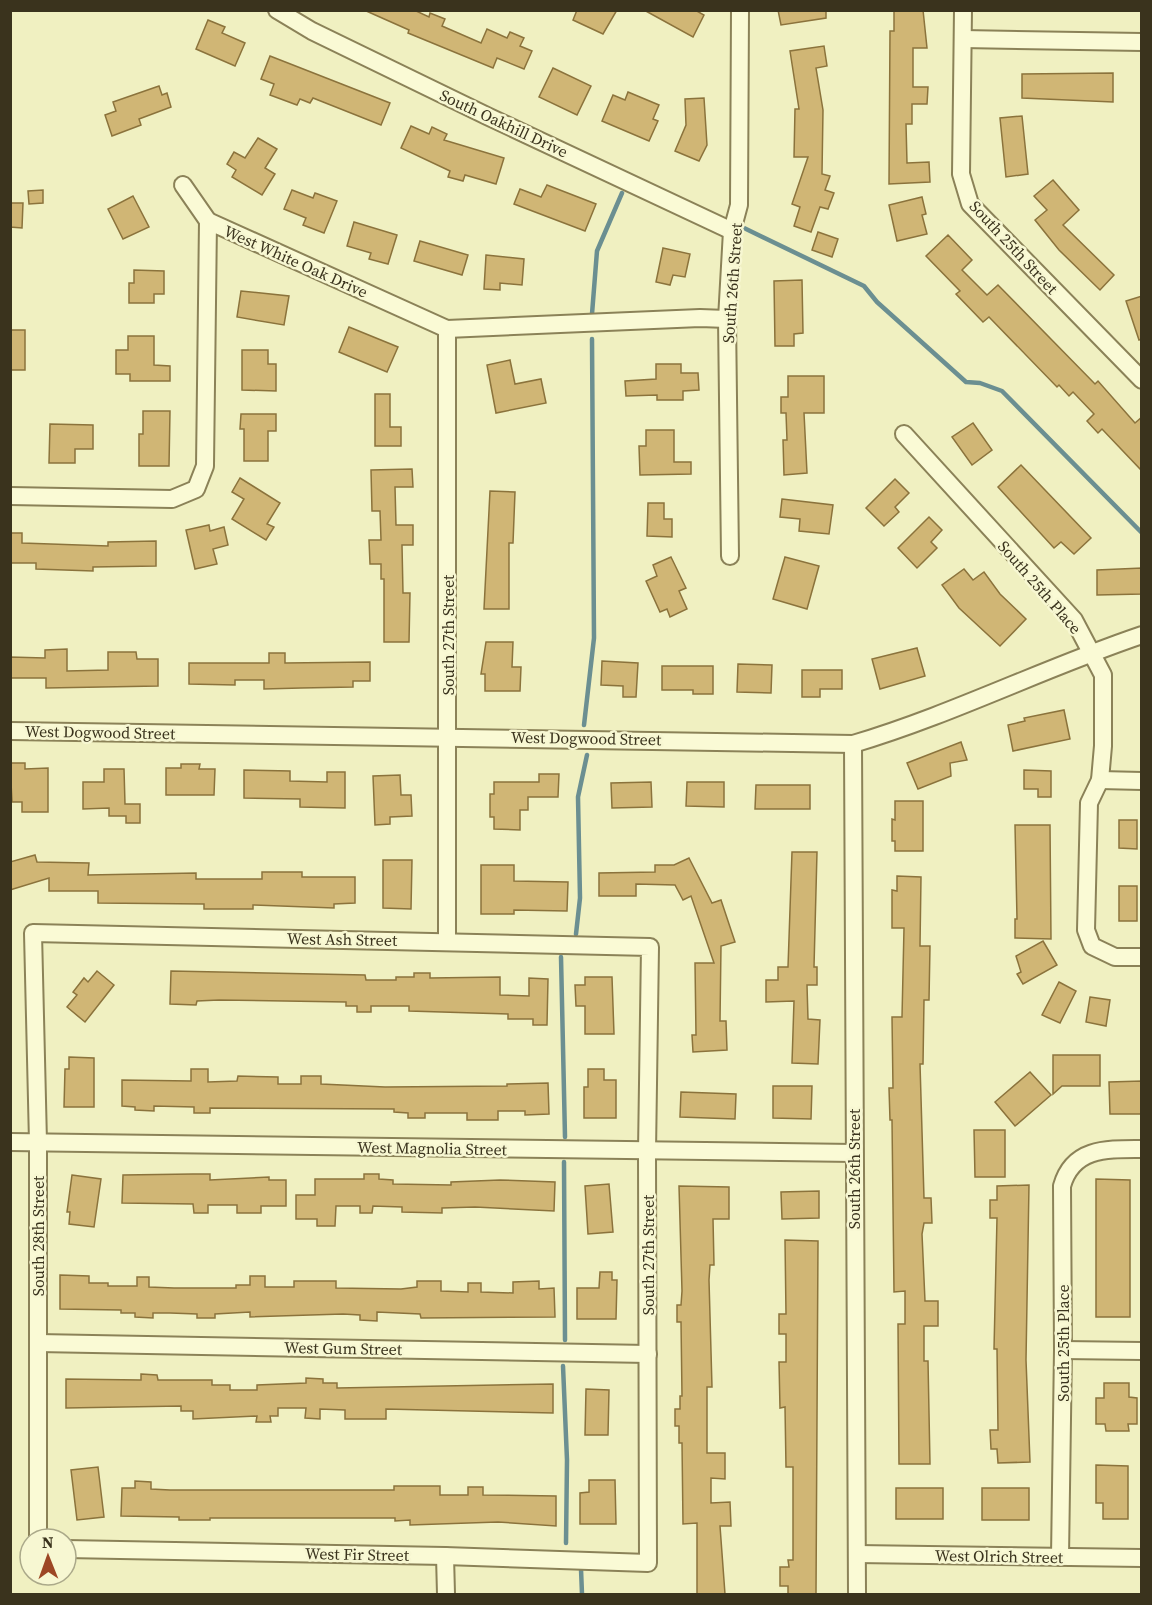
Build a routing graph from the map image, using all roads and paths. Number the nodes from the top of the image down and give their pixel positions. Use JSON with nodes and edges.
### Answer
{"nodes":[{"id":1,"x":277,"y":10,"type":"edge"},
{"id":2,"x":740,"y":10,"type":"edge"},
{"id":3,"x":963,"y":10,"type":"edge"},
{"id":4,"x":963,"y":39,"type":"junction"},
{"id":5,"x":1142,"y":42,"type":"edge"},
{"id":6,"x":183,"y":184,"type":"dead end"},
{"id":7,"x":208,"y":221,"type":"junction"},
{"id":8,"x":732,"y":231,"type":"junction"},
{"id":9,"x":728,"y":319,"type":"junction"},
{"id":10,"x":447,"y":329,"type":"junction"},
{"id":11,"x":1142,"y":380,"type":"edge"},
{"id":12,"x":904,"y":434,"type":"dead end"},
{"id":13,"x":10,"y":496,"type":"edge"},
{"id":14,"x":730,"y":556,"type":"dead end"},
{"id":15,"x":1142,"y":635,"type":"edge"},
{"id":16,"x":1092,"y":651,"type":"junction"},
{"id":17,"x":10,"y":731,"type":"edge"},
{"id":18,"x":448,"y":736,"type":"junction"},
{"id":19,"x":853,"y":744,"type":"junction"},
{"id":20,"x":1100,"y":780,"type":"junction"},
{"id":21,"x":1142,"y":781,"type":"edge"},
{"id":22,"x":33,"y":933,"type":"joint"},
{"id":23,"x":447,"y":941,"type":"junction"},
{"id":24,"x":650,"y":947,"type":"joint"},
{"id":25,"x":1142,"y":957,"type":"edge"},
{"id":26,"x":10,"y":1142,"type":"edge"},
{"id":27,"x":38,"y":1142,"type":"junction"},
{"id":28,"x":1142,"y":1149,"type":"edge"},
{"id":29,"x":647,"y":1152,"type":"junction"},
{"id":30,"x":854,"y":1153,"type":"junction"},
{"id":31,"x":38,"y":1343,"type":"junction"},
{"id":32,"x":1064,"y":1350,"type":"junction"},
{"id":33,"x":1142,"y":1351,"type":"edge"},
{"id":34,"x":648,"y":1354,"type":"junction"},
{"id":35,"x":38,"y":1527,"type":"edge"},
{"id":36,"x":78,"y":1549,"type":"edge"},
{"id":37,"x":857,"y":1554,"type":"junction"},
{"id":38,"x":445,"y":1556,"type":"junction"},
{"id":39,"x":1060,"y":1557,"type":"junction"},
{"id":40,"x":1142,"y":1558,"type":"edge"},
{"id":41,"x":648,"y":1563,"type":"joint"},
{"id":42,"x":446,"y":1594,"type":"edge"},
{"id":43,"x":857,"y":1594,"type":"edge"}],
"edges":[{"from":1,"to":8,"type":"street","name":"South Oakhill Drive"},
{"from":2,"to":8,"type":"street","name":"South 26th Street"},
{"from":3,"to":4,"type":"street","name":"South 25th Street"},
{"from":4,"to":5,"type":"street"},
{"from":4,"to":11,"type":"street","name":"South 25th Street"},
{"from":6,"to":7,"type":"street"},
{"from":7,"to":10,"type":"street","name":"West White Oak Drive"},
{"from":7,"to":13,"type":"street","name":"West White Oak Drive"},
{"from":8,"to":9,"type":"street","name":"South 26th Street"},
{"from":9,"to":10,"type":"street","name":"West White Oak Drive"},
{"from":9,"to":14,"type":"street","name":"South 26th Street"},
{"from":10,"to":18,"type":"street","name":"South 27th Street"},
{"from":12,"to":16,"type":"street","name":"South 25th Place"},
{"from":15,"to":16,"type":"street","name":"West Dogwood Street"},
{"from":16,"to":19,"type":"street","name":"West Dogwood Street"},
{"from":16,"to":20,"type":"street","name":"South 25th Place"},
{"from":17,"to":18,"type":"street","name":"West Dogwood Street"},
{"from":18,"to":19,"type":"street","name":"West Dogwood Street"},
{"from":18,"to":23,"type":"street","name":"South 27th Street"},
{"from":19,"to":30,"type":"street","name":"South 26th Street"},
{"from":20,"to":21,"type":"street"},
{"from":20,"to":25,"type":"street","name":"South 25th Place"},
{"from":22,"to":23,"type":"street","name":"West Ash Street"},
{"from":22,"to":27,"type":"street","name":"South 28th Street"},
{"from":23,"to":24,"type":"street","name":"West Ash Street"},
{"from":24,"to":29,"type":"street","name":"South 27th Street"},
{"from":26,"to":27,"type":"street","name":"West Magnolia Street"},
{"from":27,"to":29,"type":"street","name":"West Magnolia Street"},
{"from":27,"to":31,"type":"street","name":"South 28th Street"},
{"from":28,"to":32,"type":"street","name":"South 25th Place"},
{"from":29,"to":30,"type":"street","name":"West Magnolia Street"},
{"from":29,"to":34,"type":"street","name":"South 27th Street"},
{"from":30,"to":37,"type":"street","name":"South 26th Street"},
{"from":31,"to":34,"type":"street","name":"West Gum Street"},
{"from":31,"to":35,"type":"street","name":"South 28th Street"},
{"from":32,"to":33,"type":"street"},
{"from":32,"to":39,"type":"street","name":"South 25th Place"},
{"from":34,"to":41,"type":"street","name":"South 27th Street"},
{"from":36,"to":38,"type":"street","name":"West Fir Street"},
{"from":37,"to":39,"type":"street","name":"West Olrich Street"},
{"from":37,"to":43,"type":"street","name":"South 26th Street"},
{"from":38,"to":41,"type":"street","name":"West Fir Street"},
{"from":38,"to":42,"type":"street"},
{"from":39,"to":40,"type":"street","name":"West Olrich Street"}]}
